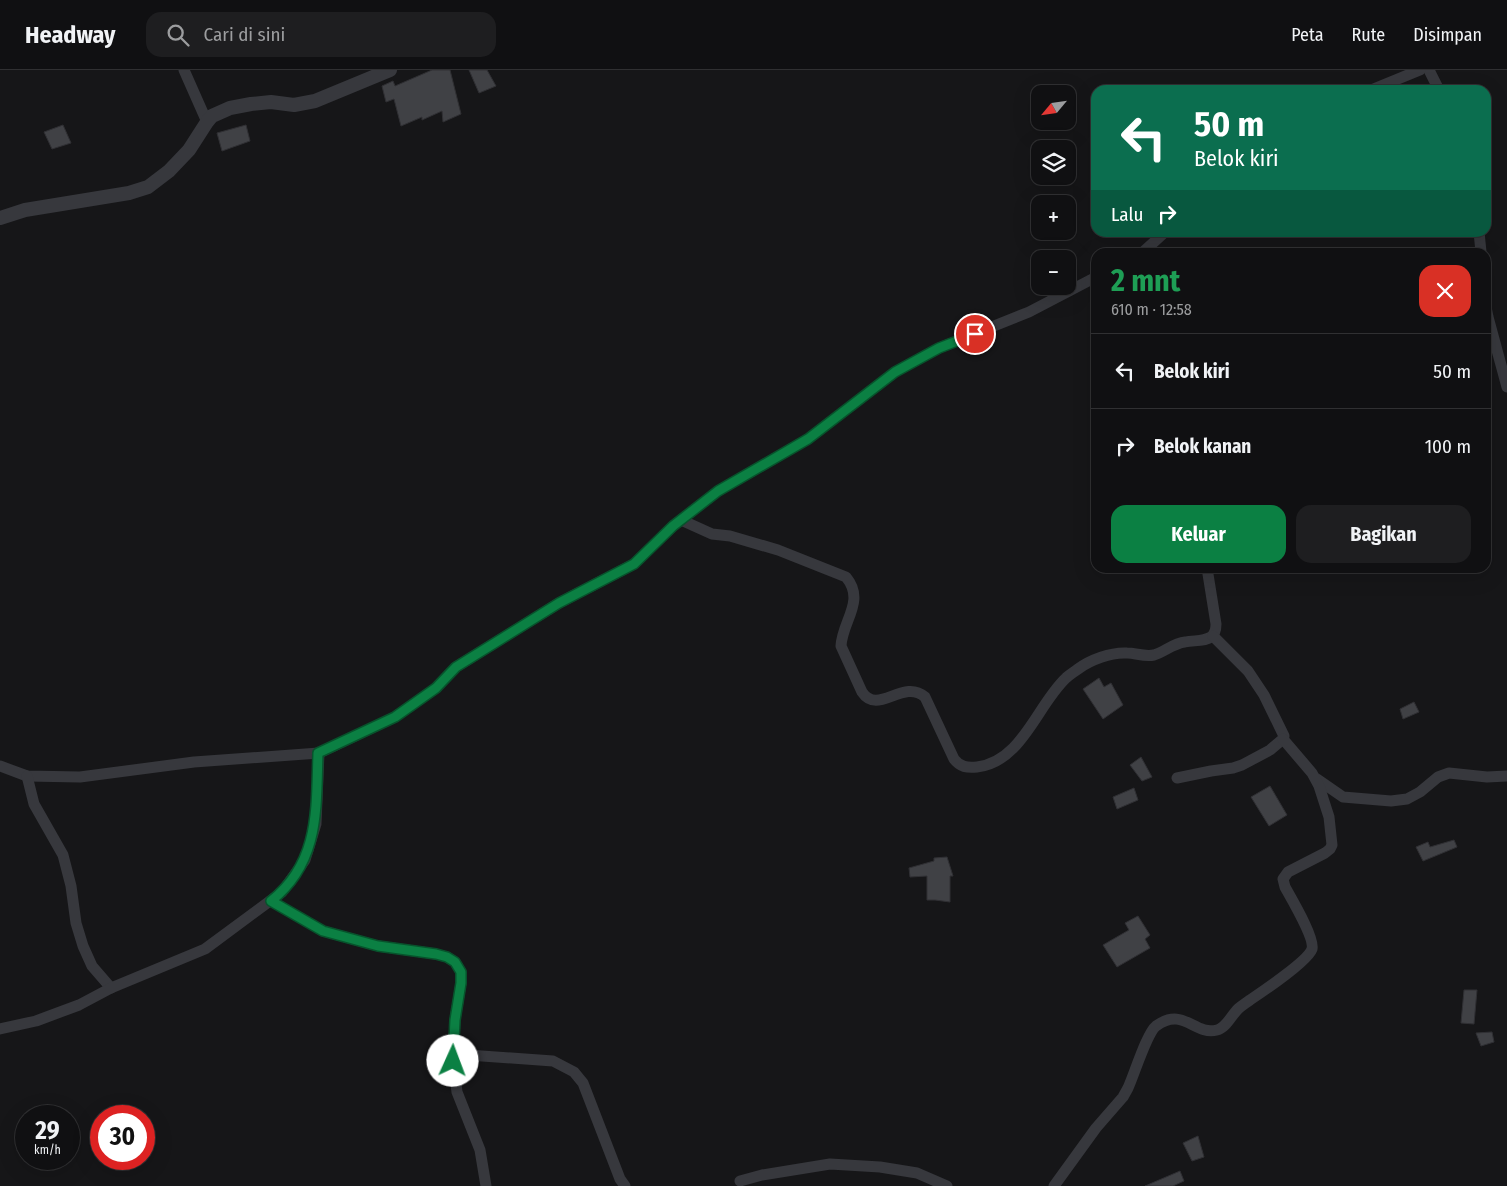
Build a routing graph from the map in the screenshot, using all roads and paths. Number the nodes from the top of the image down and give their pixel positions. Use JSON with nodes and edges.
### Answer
{"nodes":[{"id":1,"x":184,"y":70,"type":"edge"},
{"id":2,"x":390,"y":70,"type":"edge"},
{"id":3,"x":1420,"y":70,"type":"edge"},
{"id":4,"x":1429,"y":70,"type":"edge"},
{"id":5,"x":1383,"y":85,"type":"edge"},
{"id":6,"x":1436,"y":85,"type":"edge"},
{"id":7,"x":207,"y":122,"type":"junction"},
{"id":8,"x":0,"y":218,"type":"edge"},
{"id":9,"x":1159,"y":237,"type":"edge"},
{"id":10,"x":1147,"y":248,"type":"edge"},
{"id":11,"x":1091,"y":280,"type":"edge"},
{"id":12,"x":1491,"y":328,"type":"edge"},
{"id":13,"x":1507,"y":387,"type":"edge"},
{"id":14,"x":681,"y":520,"type":"junction"},
{"id":15,"x":1208,"y":573,"type":"edge"},
{"id":16,"x":1213,"y":636,"type":"junction"},
{"id":17,"x":1283,"y":739,"type":"junction"},
{"id":18,"x":318,"y":753,"type":"junction"},
{"id":19,"x":0,"y":766,"type":"edge"},
{"id":20,"x":27,"y":776,"type":"junction"},
{"id":21,"x":1507,"y":776,"type":"edge"},
{"id":22,"x":1177,"y":778,"type":"dead end"},
{"id":23,"x":1315,"y":778,"type":"junction"},
{"id":24,"x":271,"y":901,"type":"junction"},
{"id":25,"x":111,"y":988,"type":"junction"},
{"id":26,"x":0,"y":1029,"type":"edge"},
{"id":27,"x":454,"y":1054,"type":"junction"},
{"id":28,"x":740,"y":1181,"type":"dead end"},
{"id":29,"x":486,"y":1186,"type":"edge"},
{"id":30,"x":624,"y":1186,"type":"edge"},
{"id":31,"x":947,"y":1186,"type":"edge"},
{"id":32,"x":1054,"y":1186,"type":"edge"}],
"edges":[{"from":1,"to":7,"type":"street"},
{"from":2,"to":7,"type":"street"},
{"from":3,"to":5,"type":"street"},
{"from":4,"to":6,"type":"street"},
{"from":7,"to":8,"type":"street"},
{"from":9,"to":10,"type":"street"},
{"from":11,"to":14,"type":"street"},
{"from":12,"to":13,"type":"street"},
{"from":14,"to":16,"type":"street"},
{"from":14,"to":18,"type":"street"},
{"from":15,"to":16,"type":"street"},
{"from":16,"to":17,"type":"street"},
{"from":17,"to":22,"type":"street"},
{"from":17,"to":23,"type":"street"},
{"from":18,"to":20,"type":"street"},
{"from":18,"to":24,"type":"street"},
{"from":19,"to":20,"type":"street"},
{"from":20,"to":25,"type":"street"},
{"from":21,"to":23,"type":"street"},
{"from":23,"to":32,"type":"street"},
{"from":24,"to":25,"type":"street"},
{"from":24,"to":27,"type":"street"},
{"from":25,"to":26,"type":"street"},
{"from":27,"to":29,"type":"street"},
{"from":27,"to":30,"type":"street"},
{"from":28,"to":31,"type":"street"}]}
